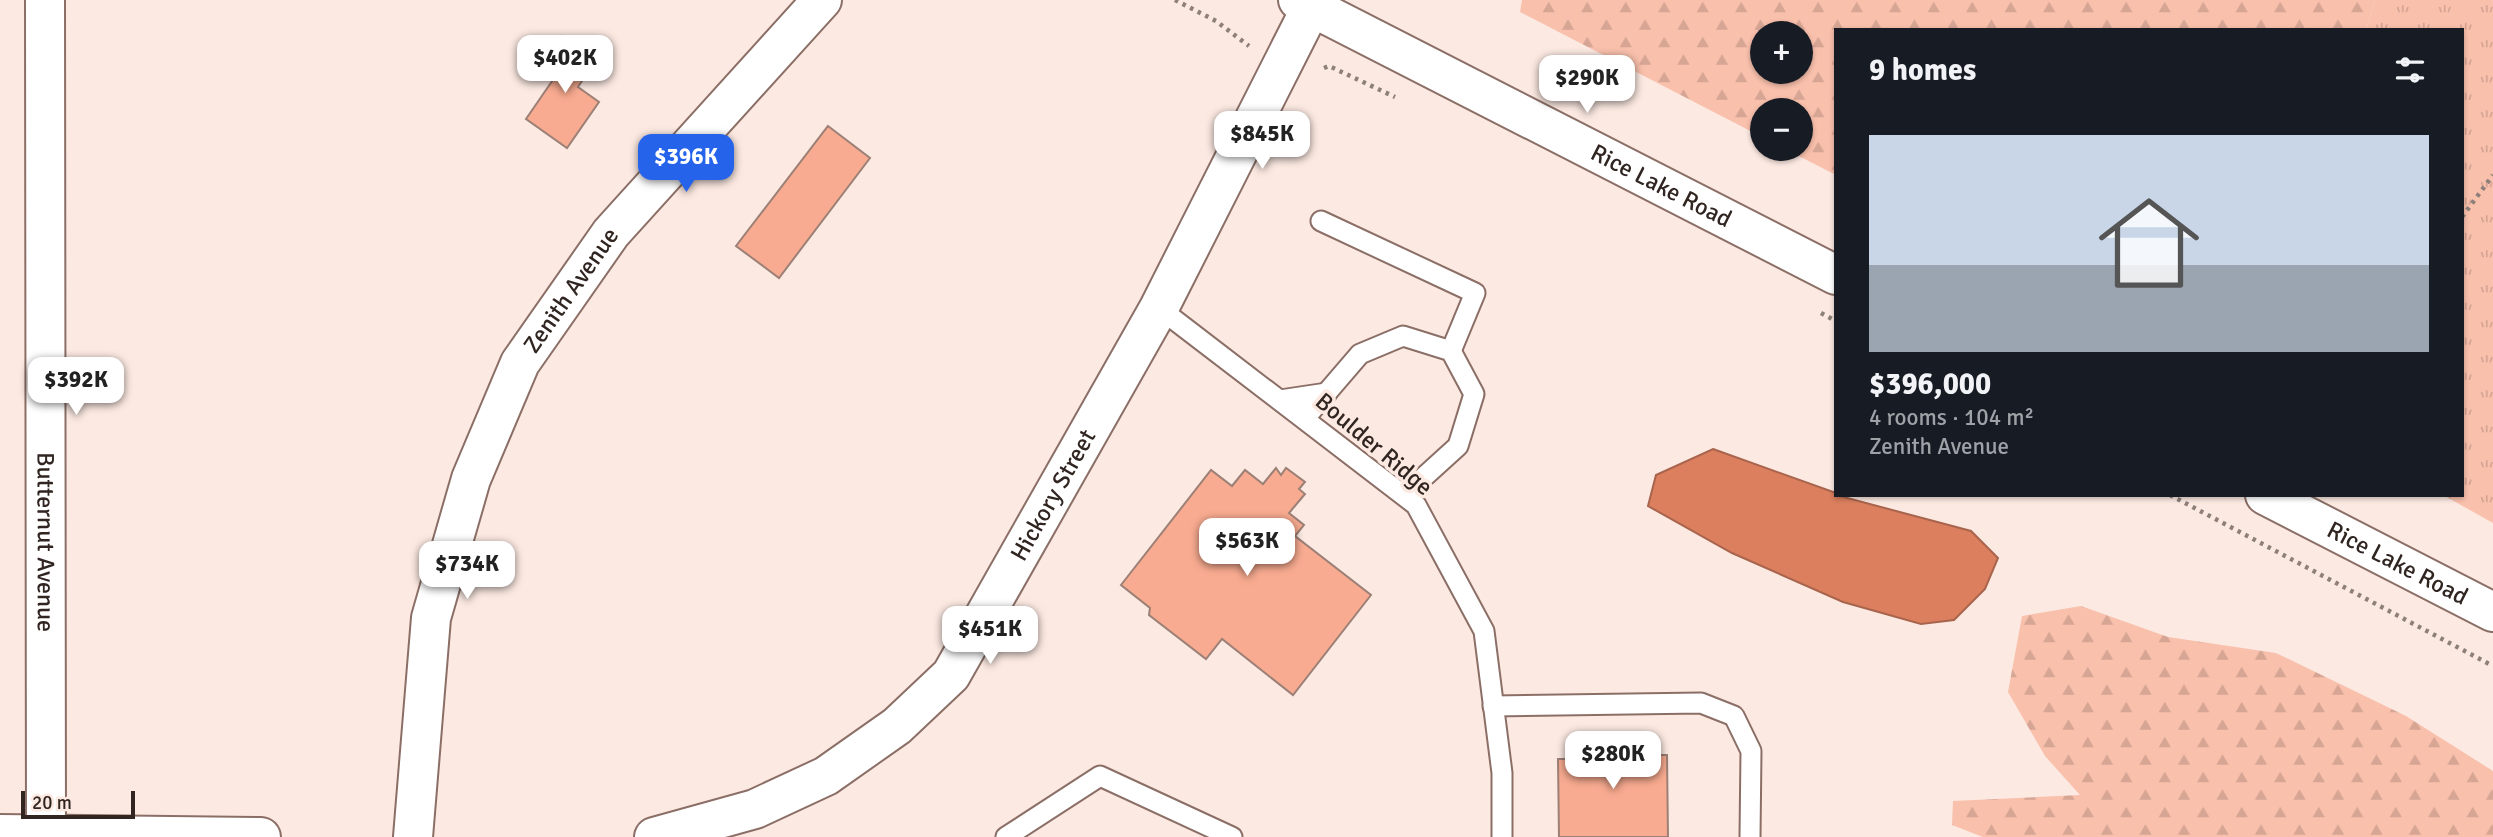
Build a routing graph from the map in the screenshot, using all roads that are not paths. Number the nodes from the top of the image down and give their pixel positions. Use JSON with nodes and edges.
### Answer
{"nodes":[{"id":1,"x":45,"y":0,"type":"edge"},
{"id":2,"x":822,"y":0,"type":"edge"},
{"id":3,"x":1309,"y":2,"type":"edge"},
{"id":4,"x":1321,"y":220,"type":"dead end"},
{"id":5,"x":1834,"y":274,"type":"edge"},
{"id":6,"x":1159,"y":308,"type":"junction"},
{"id":7,"x":1451,"y":351,"type":"junction"},
{"id":8,"x":1327,"y":393,"type":"junction"},
{"id":9,"x":1280,"y":400,"type":"junction"},
{"id":10,"x":1305,"y":418,"type":"junction"},
{"id":11,"x":1404,"y":495,"type":"junction"},
{"id":12,"x":2270,"y":497,"type":"edge"},
{"id":13,"x":2493,"y":612,"type":"edge"},
{"id":14,"x":1493,"y":706,"type":"junction"},
{"id":15,"x":0,"y":834,"type":"edge"},
{"id":16,"x":47,"y":834,"type":"junction"},
{"id":17,"x":261,"y":837,"type":"edge"},
{"id":18,"x":413,"y":837,"type":"edge"},
{"id":19,"x":653,"y":837,"type":"edge"},
{"id":20,"x":1006,"y":837,"type":"edge"},
{"id":21,"x":1232,"y":837,"type":"edge"},
{"id":22,"x":1502,"y":837,"type":"edge"},
{"id":23,"x":1749,"y":837,"type":"edge"}],
"edges":[{"from":1,"to":16,"type":"street","name":"Butternut Avenue"},
{"from":2,"to":18,"type":"street","name":"Zenith Avenue"},
{"from":3,"to":5,"type":"street","name":"Rice Lake Road"},
{"from":3,"to":6,"type":"street","name":"Hickory Street"},
{"from":4,"to":7,"type":"lane"},
{"from":6,"to":9,"type":"lane","name":"Boulder Ridge"},
{"from":6,"to":19,"type":"street","name":"Hickory Street"},
{"from":7,"to":8,"type":"lane"},
{"from":7,"to":11,"type":"lane"},
{"from":8,"to":9,"type":"lane"},
{"from":8,"to":10,"type":"lane"},
{"from":9,"to":10,"type":"lane","name":"Boulder Ridge"},
{"from":10,"to":11,"type":"lane","name":"Boulder Ridge"},
{"from":11,"to":14,"type":"lane","name":"Boulder Ridge"},
{"from":12,"to":13,"type":"street","name":"Rice Lake Road"},
{"from":14,"to":22,"type":"lane","name":"Boulder Ridge"},
{"from":14,"to":23,"type":"lane"},
{"from":15,"to":16,"type":"street"},
{"from":16,"to":17,"type":"street"},
{"from":20,"to":21,"type":"lane"}]}
